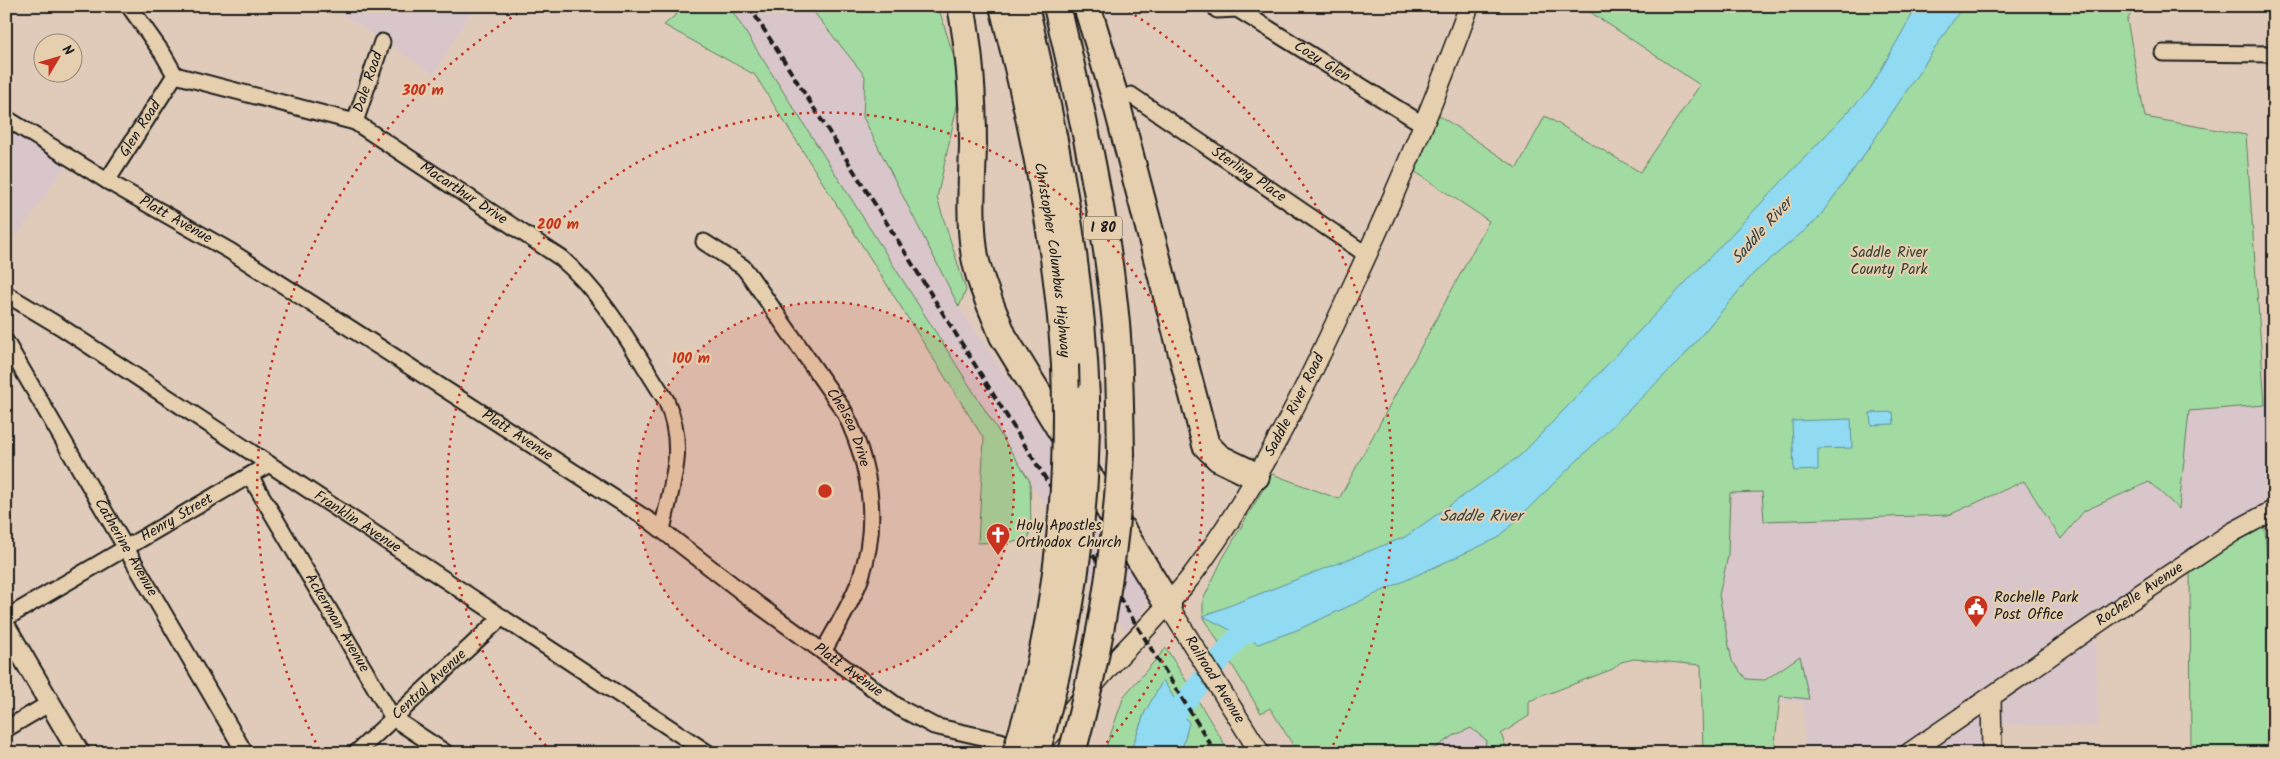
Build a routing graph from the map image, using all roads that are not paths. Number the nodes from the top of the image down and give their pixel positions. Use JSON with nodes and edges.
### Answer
{"nodes":[{"id":1,"x":129,"y":6,"type":"edge"},
{"id":2,"x":961,"y":6,"type":"edge"},
{"id":3,"x":988,"y":6,"type":"edge"},
{"id":4,"x":1003,"y":6,"type":"edge"},
{"id":5,"x":1024,"y":6,"type":"edge"},
{"id":6,"x":1057,"y":6,"type":"edge"},
{"id":7,"x":1088,"y":6,"type":"edge"},
{"id":8,"x":1468,"y":6,"type":"edge"},
{"id":9,"x":1217,"y":10,"type":"dead end"},
{"id":10,"x":382,"y":42,"type":"dead end"},
{"id":11,"x":2163,"y":53,"type":"dead end"},
{"id":12,"x":2274,"y":54,"type":"edge"},
{"id":13,"x":175,"y":76,"type":"junction"},
{"id":14,"x":1131,"y":95,"type":"dead end"},
{"id":15,"x":6,"y":118,"type":"edge"},
{"id":16,"x":355,"y":122,"type":"junction"},
{"id":17,"x":1424,"y":125,"type":"junction"},
{"id":18,"x":1041,"y":174,"type":"junction"},
{"id":19,"x":107,"y":181,"type":"junction"},
{"id":20,"x":704,"y":242,"type":"dead end"},
{"id":21,"x":1367,"y":255,"type":"junction"},
{"id":22,"x":6,"y":294,"type":"edge"},
{"id":23,"x":6,"y":342,"type":"edge"},
{"id":24,"x":269,"y":464,"type":"junction"},
{"id":25,"x":250,"y":476,"type":"junction"},
{"id":26,"x":1256,"y":476,"type":"junction"},
{"id":27,"x":2274,"y":510,"type":"edge"},
{"id":28,"x":662,"y":530,"type":"junction"},
{"id":29,"x":126,"y":548,"type":"junction"},
{"id":30,"x":1168,"y":605,"type":"junction"},
{"id":31,"x":502,"y":617,"type":"junction"},
{"id":32,"x":6,"y":618,"type":"edge"},
{"id":33,"x":6,"y":628,"type":"edge"},
{"id":34,"x":823,"y":652,"type":"junction"},
{"id":35,"x":1992,"y":697,"type":"junction"},
{"id":36,"x":50,"y":703,"type":"junction"},
{"id":37,"x":393,"y":718,"type":"junction"},
{"id":38,"x":6,"y":729,"type":"edge"},
{"id":39,"x":78,"y":753,"type":"edge"},
{"id":40,"x":246,"y":753,"type":"edge"},
{"id":41,"x":356,"y":753,"type":"edge"},
{"id":42,"x":446,"y":753,"type":"edge"},
{"id":43,"x":708,"y":753,"type":"edge"},
{"id":44,"x":1016,"y":753,"type":"edge"},
{"id":45,"x":1025,"y":753,"type":"edge"},
{"id":46,"x":1035,"y":753,"type":"edge"},
{"id":47,"x":1072,"y":753,"type":"edge"},
{"id":48,"x":1260,"y":753,"type":"edge"},
{"id":49,"x":1909,"y":753,"type":"edge"},
{"id":50,"x":1992,"y":753,"type":"edge"}],
"edges":[{"from":1,"to":13,"type":"street"},
{"from":2,"to":30,"type":"highway"},
{"from":3,"to":18,"type":"highway"},
{"from":4,"to":18,"type":"highway","name":"Christopher Columbus Highway"},
{"from":5,"to":46,"type":"highway","name":"Christopher Columbus Highway","number":"I 80","bridge":true},
{"from":6,"to":47,"type":"highway","number":"I 80","bridge":true},
{"from":7,"to":26,"type":"highway"},
{"from":8,"to":17,"type":"street","name":"Saddle River Road"},
{"from":9,"to":17,"type":"street","name":"Cozy Glen"},
{"from":10,"to":16,"type":"street","name":"Dale Road"},
{"from":11,"to":12,"type":"street"},
{"from":13,"to":16,"type":"street","name":"Macarthur Drive"},
{"from":13,"to":19,"type":"street","name":"Glen Road"},
{"from":14,"to":21,"type":"street","name":"Sterling Place"},
{"from":15,"to":19,"type":"street","name":"Platt Avenue"},
{"from":16,"to":28,"type":"street","name":"Macarthur Drive"},
{"from":17,"to":21,"type":"street","name":"Saddle River Road"},
{"from":18,"to":44,"type":"highway","name":"Christopher Columbus Highway","bridge":true},
{"from":19,"to":28,"type":"street","name":"Platt Avenue"},
{"from":20,"to":34,"type":"street","name":"Chelsea Drive"},
{"from":21,"to":26,"type":"street","name":"Saddle River Road"},
{"from":22,"to":24,"type":"street","name":"Franklin Avenue"},
{"from":23,"to":29,"type":"street","name":"Catherine Avenue"},
{"from":24,"to":25,"type":"street","name":"Henry Street"},
{"from":24,"to":31,"type":"street","name":"Franklin Avenue"},
{"from":25,"to":29,"type":"street","name":"Henry Street"},
{"from":25,"to":37,"type":"street","name":"Ackerman Avenue"},
{"from":26,"to":30,"type":"street","name":"Saddle River Road"},
{"from":27,"to":35,"type":"street","name":"Rochelle Avenue"},
{"from":28,"to":34,"type":"street","name":"Platt Avenue"},
{"from":29,"to":32,"type":"street","name":"Henry Street"},
{"from":29,"to":40,"type":"street","name":"Catherine Avenue"},
{"from":30,"to":46,"type":"street","name":"Saddle River Road"},
{"from":30,"to":48,"type":"street","name":"Railroad Avenue"},
{"from":31,"to":37,"type":"street","name":"Central Avenue"},
{"from":31,"to":43,"type":"street","name":"Franklin Avenue"},
{"from":33,"to":36,"type":"main road"},
{"from":34,"to":45,"type":"street","name":"Platt Avenue"},
{"from":35,"to":49,"type":"street","name":"Rochelle Avenue"},
{"from":35,"to":50,"type":"street"},
{"from":36,"to":38,"type":"street"},
{"from":36,"to":39,"type":"main road"},
{"from":37,"to":41,"type":"street","name":"Central Avenue"},
{"from":37,"to":42,"type":"street","name":"Ackerman Avenue"}]}
